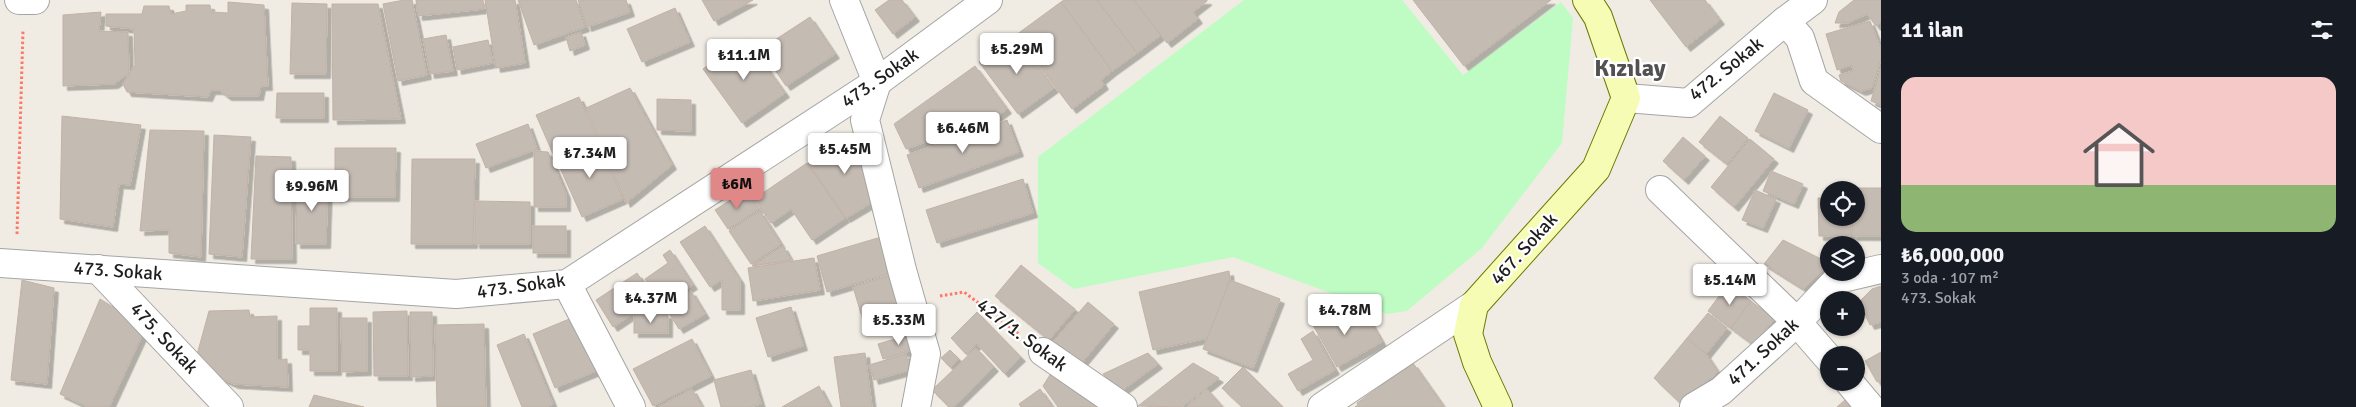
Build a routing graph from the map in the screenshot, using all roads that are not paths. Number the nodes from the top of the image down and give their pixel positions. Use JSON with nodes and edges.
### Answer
{"nodes":[{"id":1,"x":844,"y":0,"type":"edge"},
{"id":2,"x":988,"y":0,"type":"edge"},
{"id":3,"x":1586,"y":0,"type":"edge"},
{"id":4,"x":1812,"y":0,"type":"edge"},
{"id":5,"x":1785,"y":21,"type":"junction"},
{"id":6,"x":877,"y":82,"type":"junction"},
{"id":7,"x":1626,"y":98,"type":"junction"},
{"id":8,"x":1881,"y":129,"type":"edge"},
{"id":9,"x":1660,"y":190,"type":"dead end"},
{"id":10,"x":8,"y":264,"type":"edge"},
{"id":11,"x":98,"y":269,"type":"junction"},
{"id":12,"x":1881,"y":269,"type":"edge"},
{"id":13,"x":567,"y":284,"type":"junction"},
{"id":14,"x":1474,"y":305,"type":"junction"},
{"id":15,"x":1797,"y":322,"type":"junction"},
{"id":16,"x":1820,"y":349,"type":"edge"},
{"id":17,"x":1043,"y":352,"type":"road end"},
{"id":18,"x":1857,"y":391,"type":"edge"},
{"id":19,"x":917,"y":399,"type":"edge"},
{"id":20,"x":229,"y":407,"type":"edge"},
{"id":21,"x":631,"y":407,"type":"edge"},
{"id":22,"x":896,"y":407,"type":"edge"},
{"id":23,"x":1123,"y":407,"type":"edge"},
{"id":24,"x":1322,"y":407,"type":"edge"},
{"id":25,"x":1498,"y":407,"type":"edge"},
{"id":26,"x":1694,"y":407,"type":"edge"},
{"id":27,"x":1870,"y":407,"type":"edge"}],
"edges":[{"from":1,"to":6,"type":"street"},
{"from":2,"to":6,"type":"street","name":"473. Sokak"},
{"from":3,"to":7,"type":"street"},
{"from":4,"to":5,"type":"street","name":"472. Sokak"},
{"from":5,"to":7,"type":"street","name":"472. Sokak"},
{"from":5,"to":8,"type":"street"},
{"from":6,"to":13,"type":"street","name":"473. Sokak"},
{"from":6,"to":19,"type":"street"},
{"from":7,"to":14,"type":"street","name":"467. Sokak"},
{"from":9,"to":15,"type":"street"},
{"from":10,"to":11,"type":"street","name":"473. Sokak"},
{"from":11,"to":13,"type":"street","name":"473. Sokak"},
{"from":11,"to":20,"type":"street","name":"475. Sokak"},
{"from":12,"to":15,"type":"street","name":"471. Sokak"},
{"from":13,"to":21,"type":"street"},
{"from":14,"to":24,"type":"street"},
{"from":14,"to":25,"type":"street"},
{"from":15,"to":16,"type":"street"},
{"from":15,"to":26,"type":"street","name":"471. Sokak"},
{"from":17,"to":23,"type":"street","name":"427/1. Sokak"},
{"from":18,"to":27,"type":"street"},
{"from":19,"to":22,"type":"street"}]}
